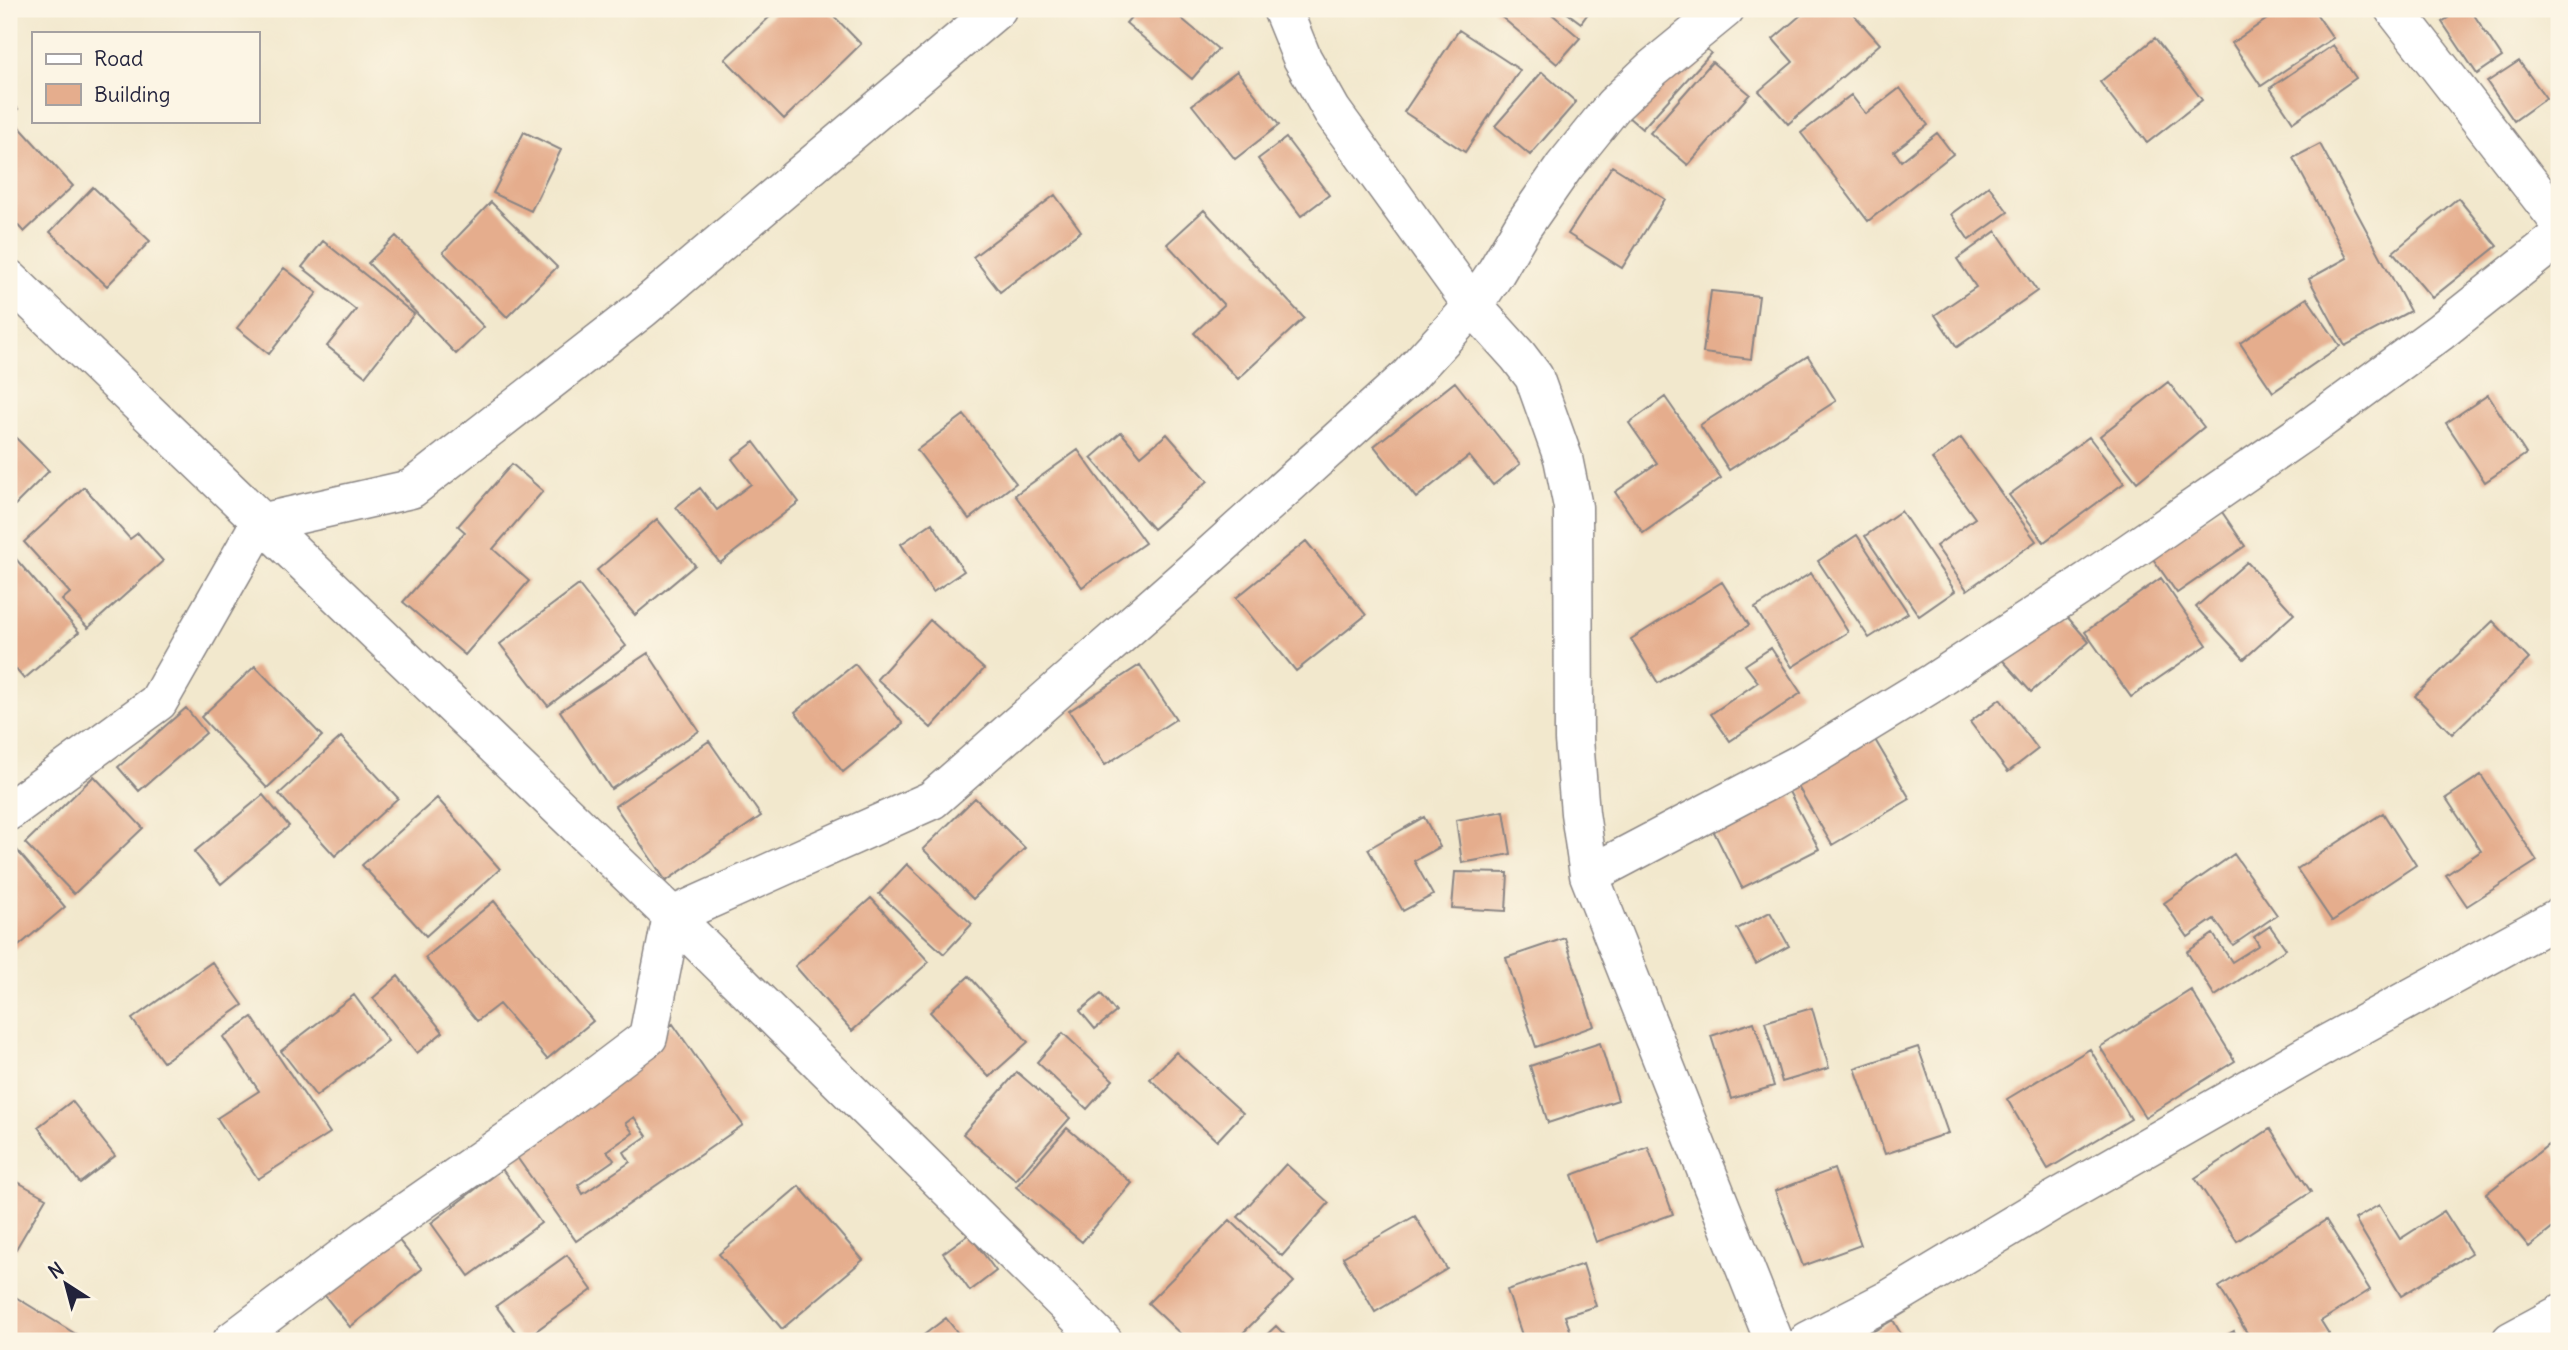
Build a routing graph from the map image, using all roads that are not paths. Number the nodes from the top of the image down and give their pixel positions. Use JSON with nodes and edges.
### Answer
{"nodes":[{"id":1,"x":1282,"y":9,"type":"edge"},
{"id":2,"x":1725,"y":9,"type":"edge"},
{"id":3,"x":2394,"y":9,"type":"edge"},
{"id":4,"x":989,"y":11,"type":"edge"},
{"id":5,"x":2559,"y":221,"type":"edge"},
{"id":6,"x":2559,"y":237,"type":"edge"},
{"id":7,"x":9,"y":279,"type":"edge"},
{"id":8,"x":1473,"y":306,"type":"junction"},
{"id":9,"x":260,"y":523,"type":"junction"},
{"id":10,"x":9,"y":811,"type":"edge"},
{"id":11,"x":1589,"y":876,"type":"junction"},
{"id":12,"x":672,"y":916,"type":"junction"},
{"id":13,"x":2559,"y":917,"type":"edge"},
{"id":14,"x":2559,"y":1315,"type":"edge"},
{"id":15,"x":232,"y":1341,"type":"edge"},
{"id":16,"x":1103,"y":1341,"type":"edge"},
{"id":17,"x":1774,"y":1341,"type":"edge"},
{"id":18,"x":1808,"y":1341,"type":"edge"},
{"id":19,"x":2511,"y":1341,"type":"edge"}],
"edges":[{"from":1,"to":8,"type":"street"},
{"from":2,"to":8,"type":"street"},
{"from":3,"to":5,"type":"street"},
{"from":4,"to":9,"type":"street"},
{"from":6,"to":11,"type":"street"},
{"from":7,"to":9,"type":"street"},
{"from":8,"to":11,"type":"street"},
{"from":8,"to":12,"type":"street"},
{"from":9,"to":10,"type":"street"},
{"from":9,"to":12,"type":"street"},
{"from":11,"to":17,"type":"street"},
{"from":12,"to":15,"type":"street"},
{"from":12,"to":16,"type":"street"},
{"from":13,"to":18,"type":"street"},
{"from":14,"to":19,"type":"street"}]}
